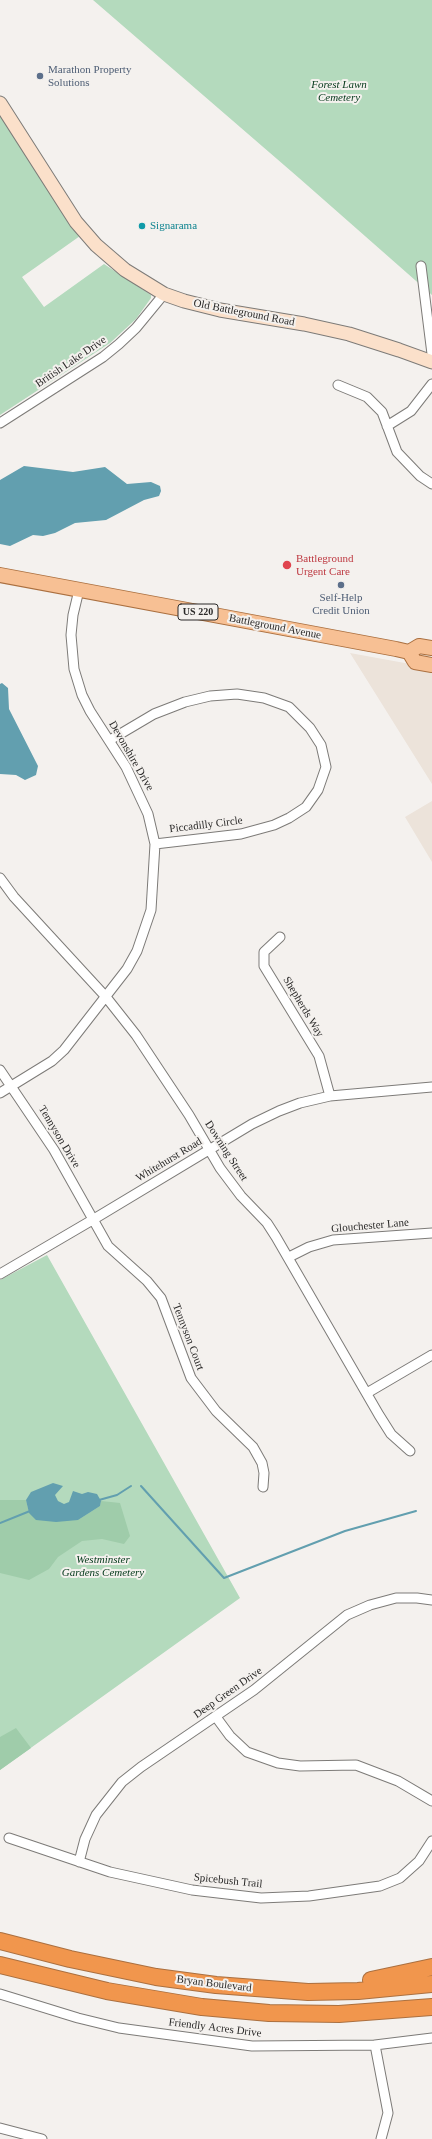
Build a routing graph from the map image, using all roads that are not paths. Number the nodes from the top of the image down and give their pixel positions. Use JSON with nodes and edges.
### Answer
{"nodes":[{"id":1,"x":0,"y":103,"type":"edge"},
{"id":2,"x":421,"y":266,"type":"dead end"},
{"id":3,"x":164,"y":294,"type":"junction"},
{"id":4,"x":432,"y":354,"type":"edge"},
{"id":5,"x":432,"y":362,"type":"edge"},
{"id":6,"x":338,"y":384,"type":"dead end"},
{"id":7,"x":432,"y":384,"type":"edge"},
{"id":8,"x":0,"y":423,"type":"edge"},
{"id":9,"x":387,"y":426,"type":"junction"},
{"id":10,"x":432,"y":484,"type":"edge"},
{"id":11,"x":0,"y":575,"type":"edge"},
{"id":12,"x":79,"y":590,"type":"junction"},
{"id":13,"x":432,"y":648,"type":"edge"},
{"id":14,"x":409,"y":652,"type":"junction"},
{"id":15,"x":432,"y":666,"type":"edge"},
{"id":16,"x":110,"y":740,"type":"junction"},
{"id":17,"x":155,"y":844,"type":"junction"},
{"id":18,"x":0,"y":878,"type":"edge"},
{"id":19,"x":280,"y":937,"type":"dead end"},
{"id":20,"x":106,"y":997,"type":"junction"},
{"id":21,"x":0,"y":1070,"type":"edge"},
{"id":22,"x":12,"y":1086,"type":"junction"},
{"id":23,"x":432,"y":1087,"type":"edge"},
{"id":24,"x":0,"y":1093,"type":"edge"},
{"id":25,"x":330,"y":1096,"type":"junction"},
{"id":26,"x":209,"y":1150,"type":"junction"},
{"id":27,"x":94,"y":1219,"type":"junction"},
{"id":28,"x":432,"y":1233,"type":"edge"},
{"id":29,"x":289,"y":1257,"type":"junction"},
{"id":30,"x":0,"y":1274,"type":"edge"},
{"id":31,"x":432,"y":1355,"type":"edge"},
{"id":32,"x":366,"y":1393,"type":"junction"},
{"id":33,"x":410,"y":1451,"type":"dead end"},
{"id":34,"x":263,"y":1487,"type":"dead end"},
{"id":35,"x":432,"y":1600,"type":"edge"},
{"id":36,"x":216,"y":1717,"type":"junction"},
{"id":37,"x":432,"y":1801,"type":"edge"},
{"id":38,"x":9,"y":1838,"type":"dead end"},
{"id":39,"x":432,"y":1841,"type":"edge"},
{"id":40,"x":79,"y":1862,"type":"junction"},
{"id":41,"x":0,"y":1941,"type":"edge"},
{"id":42,"x":0,"y":1965,"type":"edge"},
{"id":43,"x":432,"y":1967,"type":"edge"},
{"id":44,"x":432,"y":1984,"type":"edge"},
{"id":45,"x":238,"y":1987,"type":"junction"},
{"id":46,"x":1,"y":1996,"type":"edge"},
{"id":47,"x":432,"y":2007,"type":"edge"},
{"id":48,"x":432,"y":2038,"type":"edge"},
{"id":49,"x":375,"y":2045,"type":"junction"},
{"id":50,"x":0,"y":2128,"type":"edge"},
{"id":51,"x":42,"y":2139,"type":"edge"},
{"id":52,"x":381,"y":2139,"type":"edge"}],
"edges":[{"from":1,"to":3,"type":"street","name":"Old Battleground Road"},
{"from":2,"to":4,"type":"street"},
{"from":3,"to":5,"type":"street","name":"Old Battleground Road"},
{"from":3,"to":8,"type":"street","name":"British Lake Drive"},
{"from":6,"to":9,"type":"street"},
{"from":7,"to":9,"type":"street"},
{"from":9,"to":10,"type":"street"},
{"from":11,"to":12,"type":"main road","name":"Battleground Avenue","number":"US 220"},
{"from":12,"to":14,"type":"main road","name":"Battleground Avenue","number":"US 220"},
{"from":12,"to":16,"type":"street","name":"Devonshire Drive"},
{"from":13,"to":14,"type":"main road","name":"Battleground Avenue","number":"US 220"},
{"from":14,"to":15,"type":"main road","name":"Battleground Avenue","number":"US 220"},
{"from":16,"to":17,"type":"street","name":"Devonshire Drive"},
{"from":16,"to":17,"type":"street","name":"Piccadilly Circle"},
{"from":17,"to":20,"type":"street","name":"Devonshire Drive"},
{"from":18,"to":20,"type":"street","name":"Downing Street"},
{"from":19,"to":25,"type":"street","name":"Shepherds Way"},
{"from":20,"to":22,"type":"street","name":"Devonshire Drive"},
{"from":20,"to":26,"type":"street","name":"Downing Street"},
{"from":21,"to":22,"type":"street","name":"Tennyson Drive"},
{"from":22,"to":24,"type":"street","name":"Devonshire Drive"},
{"from":22,"to":27,"type":"street","name":"Tennyson Drive"},
{"from":23,"to":25,"type":"street","name":"Whitehurst Road"},
{"from":25,"to":26,"type":"street","name":"Whitehurst Road"},
{"from":26,"to":27,"type":"street","name":"Whitehurst Road"},
{"from":26,"to":29,"type":"street","name":"Downing Street"},
{"from":27,"to":30,"type":"street","name":"Whitehurst Road"},
{"from":27,"to":34,"type":"street","name":"Tennyson Court"},
{"from":28,"to":29,"type":"street","name":"Glouchester Lane"},
{"from":29,"to":32,"type":"street","name":"Downing Street"},
{"from":31,"to":32,"type":"street"},
{"from":32,"to":33,"type":"street","name":"Downing Street"},
{"from":35,"to":36,"type":"street","name":"Deep Green Drive"},
{"from":36,"to":37,"type":"street"},
{"from":36,"to":40,"type":"street","name":"Deep Green Drive"},
{"from":38,"to":40,"type":"street","name":"Spicebush Trail"},
{"from":39,"to":40,"type":"street","name":"Spicebush Trail"},
{"from":41,"to":45,"type":"highway","name":"Bryan Boulevard"},
{"from":42,"to":47,"type":"highway","name":"Bryan Boulevard"},
{"from":43,"to":45,"type":"highway"},
{"from":44,"to":45,"type":"highway","name":"Bryan Boulevard"},
{"from":46,"to":49,"type":"street","name":"Friendly Acres Drive"},
{"from":48,"to":49,"type":"street","name":"Friendly Acres Drive"},
{"from":49,"to":52,"type":"street"},
{"from":50,"to":51,"type":"street"}]}
